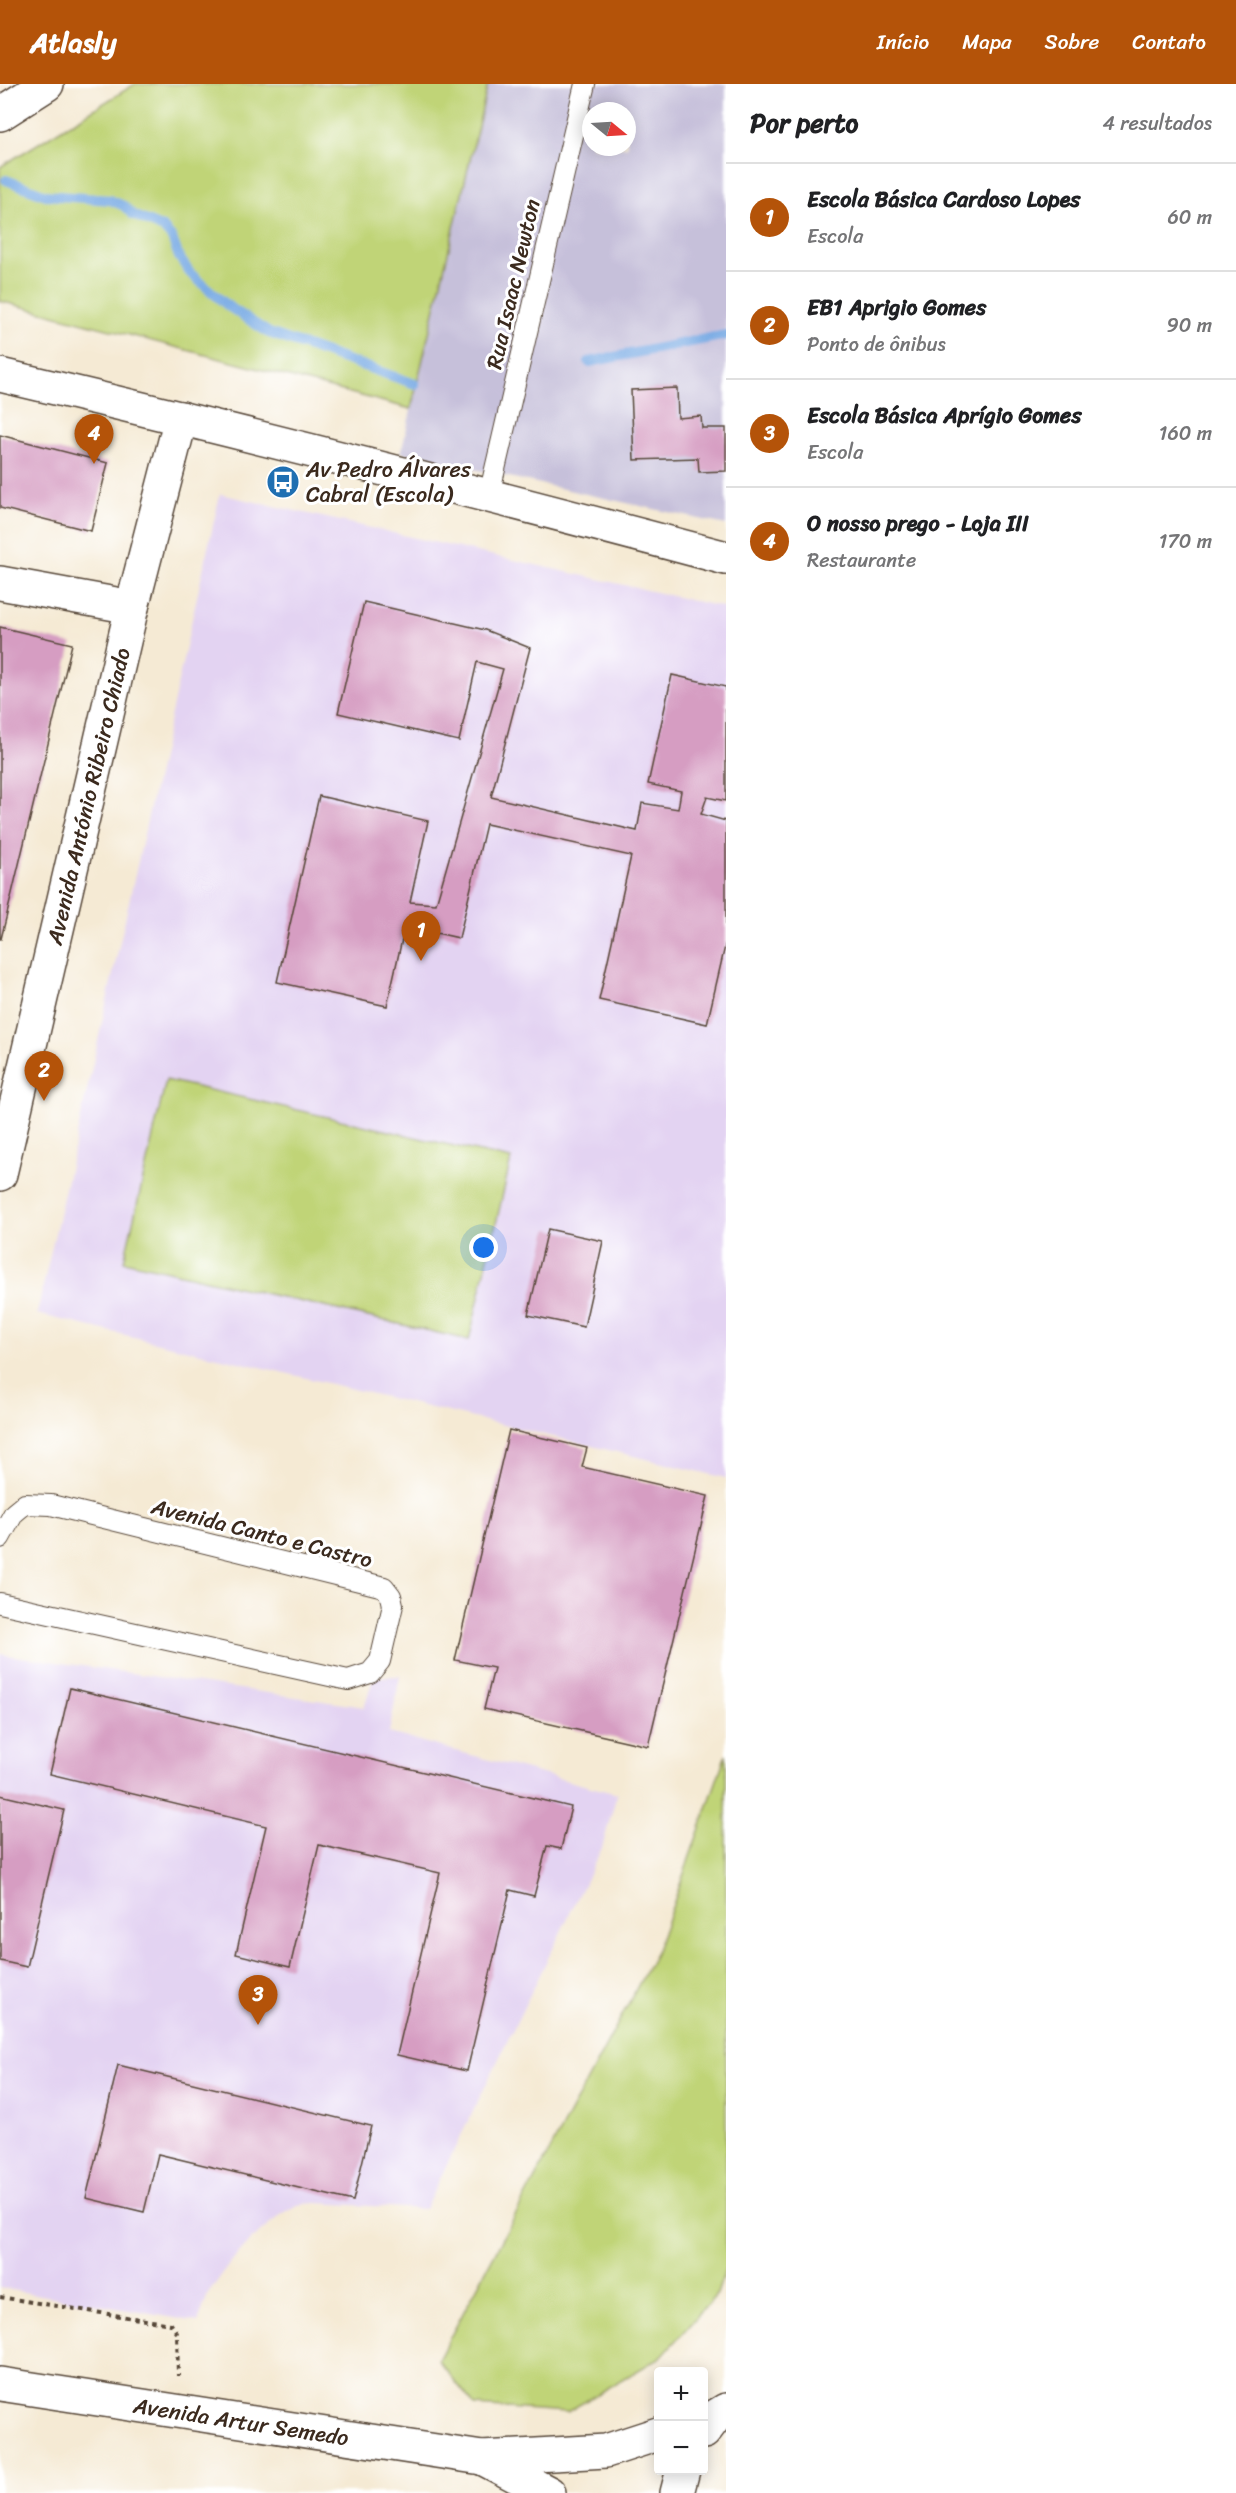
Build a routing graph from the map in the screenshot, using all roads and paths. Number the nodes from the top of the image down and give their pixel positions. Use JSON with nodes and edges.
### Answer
{"nodes":[{"id":1,"x":47,"y":84,"type":"edge"},
{"id":2,"x":585,"y":84,"type":"edge"},
{"id":3,"x":0,"y":114,"type":"edge"},
{"id":4,"x":0,"y":375,"type":"edge"},
{"id":5,"x":181,"y":418,"type":"junction"},
{"id":6,"x":489,"y":495,"type":"junction"},
{"id":7,"x":726,"y":558,"type":"edge"},
{"id":8,"x":0,"y":583,"type":"edge"},
{"id":9,"x":132,"y":607,"type":"junction"},
{"id":10,"x":0,"y":1174,"type":"edge"},
{"id":11,"x":0,"y":1538,"type":"edge"},
{"id":12,"x":0,"y":1603,"type":"edge"},
{"id":13,"x":0,"y":2297,"type":"edge"},
{"id":14,"x":0,"y":2384,"type":"edge"},
{"id":15,"x":179,"y":2412,"type":"junction"},
{"id":16,"x":654,"y":2435,"type":"edge"},
{"id":17,"x":482,"y":2458,"type":"junction"},
{"id":18,"x":682,"y":2475,"type":"edge"},
{"id":19,"x":549,"y":2493,"type":"edge"},
{"id":20,"x":677,"y":2493,"type":"edge"}],
"edges":[{"from":1,"to":3,"type":"street"},
{"from":2,"to":6,"type":"lane","name":"Rua Isaac Newton"},
{"from":4,"to":5,"type":"street"},
{"from":5,"to":6,"type":"street"},
{"from":5,"to":9,"type":"street","name":"Avenida António Ribeiro Chiado"},
{"from":6,"to":7,"type":"street"},
{"from":8,"to":9,"type":"street"},
{"from":9,"to":10,"type":"street","name":"Avenida António Ribeiro Chiado"},
{"from":11,"to":12,"type":"lane","name":"Avenida Canto e Castro"},
{"from":13,"to":15,"type":"path"},
{"from":14,"to":15,"type":"street","name":"Avenida Artur Semedo"},
{"from":15,"to":17,"type":"street","name":"Avenida Artur Semedo"},
{"from":16,"to":17,"type":"street","name":"Avenida Artur Semedo"},
{"from":17,"to":19,"type":"street","name":"Avenida Artur Semedo"},
{"from":18,"to":20,"type":"street"}]}
